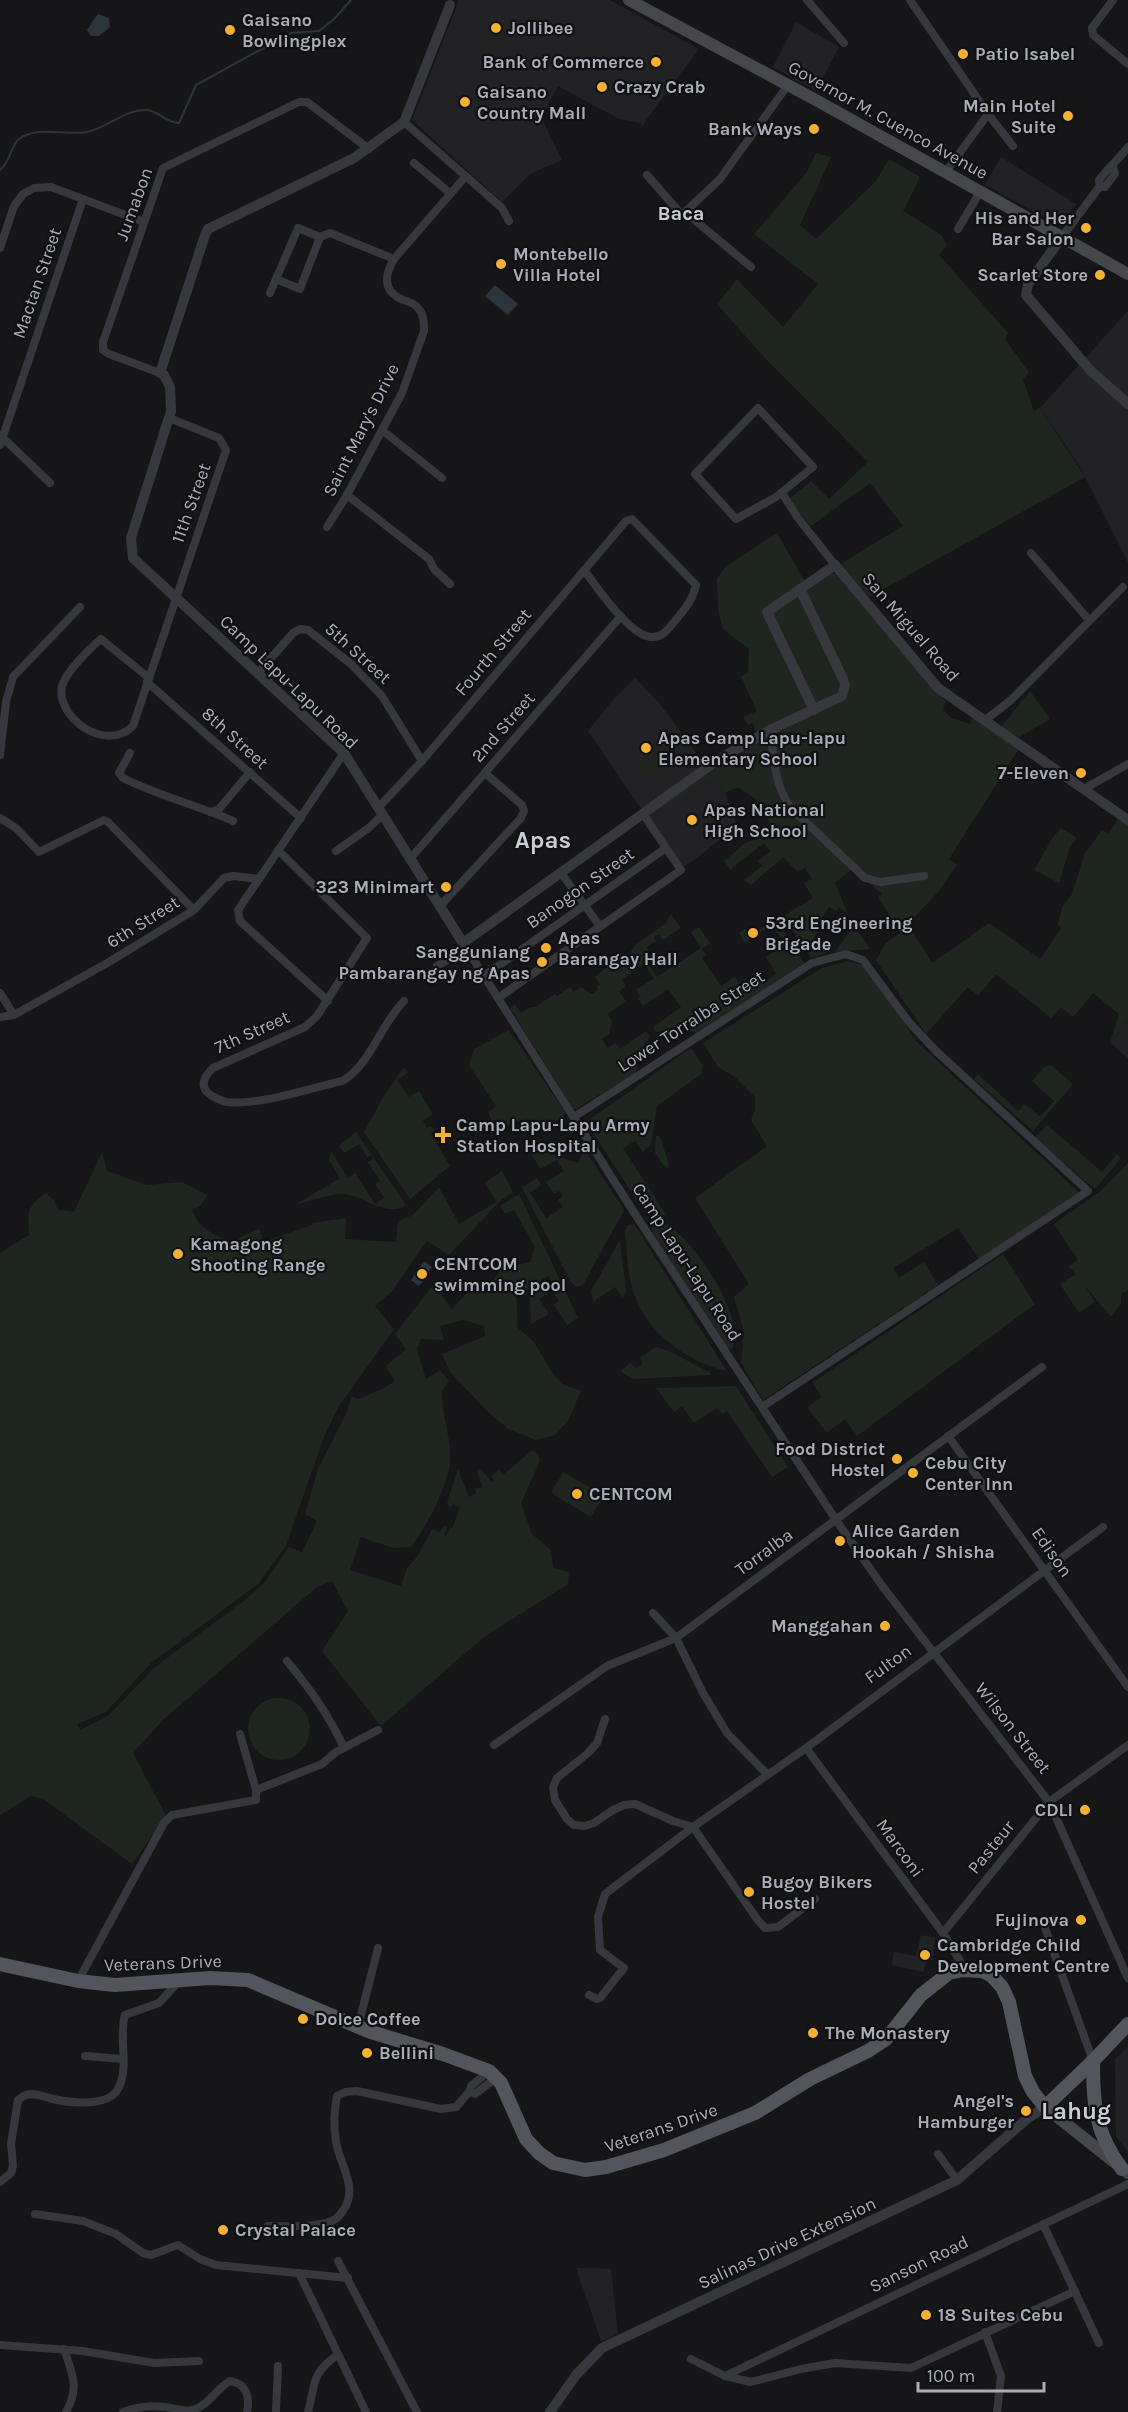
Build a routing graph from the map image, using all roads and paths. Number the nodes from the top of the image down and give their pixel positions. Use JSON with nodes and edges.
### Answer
{"nodes":[{"id":1,"x":629,"y":0,"type":"edge"},
{"id":2,"x":807,"y":0,"type":"edge"},
{"id":3,"x":910,"y":0,"type":"edge"},
{"id":4,"x":1113,"y":0,"type":"edge"},
{"id":5,"x":450,"y":5,"type":"dead end"},
{"id":6,"x":844,"y":44,"type":"dead end"},
{"id":7,"x":1128,"y":64,"type":"edge"},
{"id":8,"x":788,"y":85,"type":"junction"},
{"id":9,"x":988,"y":114,"type":"junction"},
{"id":10,"x":404,"y":122,"type":"junction"},
{"id":11,"x":1013,"y":146,"type":"dead end"},
{"id":12,"x":1128,"y":147,"type":"edge"},
{"id":13,"x":369,"y":149,"type":"junction"},
{"id":14,"x":414,"y":163,"type":"dead end"},
{"id":15,"x":945,"y":172,"type":"junction"},
{"id":16,"x":647,"y":175,"type":"dead end"},
{"id":17,"x":465,"y":177,"type":"junction"},
{"id":18,"x":980,"y":192,"type":"junction"},
{"id":19,"x":450,"y":194,"type":"junction"},
{"id":20,"x":83,"y":199,"type":"junction"},
{"id":21,"x":685,"y":212,"type":"junction"},
{"id":22,"x":509,"y":221,"type":"dead end"},
{"id":23,"x":144,"y":222,"type":"junction"},
{"id":24,"x":958,"y":229,"type":"dead end"},
{"id":25,"x":320,"y":237,"type":"junction"},
{"id":26,"x":1062,"y":237,"type":"junction"},
{"id":27,"x":0,"y":248,"type":"edge"},
{"id":28,"x":394,"y":259,"type":"junction"},
{"id":29,"x":751,"y":267,"type":"dead end"},
{"id":30,"x":1128,"y":274,"type":"edge"},
{"id":31,"x":276,"y":279,"type":"junction"},
{"id":32,"x":270,"y":293,"type":"dead end"},
{"id":33,"x":160,"y":373,"type":"junction"},
{"id":34,"x":1128,"y":404,"type":"edge"},
{"id":35,"x":169,"y":418,"type":"junction"},
{"id":36,"x":382,"y":430,"type":"junction"},
{"id":37,"x":1,"y":439,"type":"edge"},
{"id":38,"x":442,"y":478,"type":"dead end"},
{"id":39,"x":50,"y":483,"type":"dead end"},
{"id":40,"x":782,"y":493,"type":"junction"},
{"id":41,"x":347,"y":495,"type":"junction"},
{"id":42,"x":327,"y":527,"type":"dead end"},
{"id":43,"x":1030,"y":553,"type":"dead end"},
{"id":44,"x":835,"y":565,"type":"junction"},
{"id":45,"x":584,"y":570,"type":"junction"},
{"id":46,"x":450,"y":584,"type":"dead end"},
{"id":47,"x":1123,"y":587,"type":"dead end"},
{"id":48,"x":800,"y":589,"type":"junction"},
{"id":49,"x":175,"y":597,"type":"junction"},
{"id":50,"x":80,"y":607,"type":"dead end"},
{"id":51,"x":621,"y":616,"type":"junction"},
{"id":52,"x":1089,"y":620,"type":"junction"},
{"id":53,"x":258,"y":674,"type":"junction"},
{"id":54,"x":148,"y":680,"type":"junction"},
{"id":55,"x":4,"y":689,"type":"edge"},
{"id":56,"x":814,"y":710,"type":"junction"},
{"id":57,"x":984,"y":721,"type":"junction"},
{"id":58,"x":770,"y":730,"type":"junction"},
{"id":59,"x":130,"y":753,"type":"dead end"},
{"id":60,"x":344,"y":753,"type":"junction"},
{"id":61,"x":0,"y":755,"type":"edge"},
{"id":62,"x":422,"y":761,"type":"junction"},
{"id":63,"x":1128,"y":764,"type":"edge"},
{"id":64,"x":250,"y":772,"type":"junction"},
{"id":65,"x":486,"y":774,"type":"junction"},
{"id":66,"x":1084,"y":789,"type":"junction"},
{"id":67,"x":380,"y":811,"type":"junction"},
{"id":68,"x":211,"y":812,"type":"junction"},
{"id":69,"x":643,"y":814,"type":"junction"},
{"id":70,"x":0,"y":818,"type":"edge"},
{"id":71,"x":301,"y":818,"type":"junction"},
{"id":72,"x":1128,"y":820,"type":"edge"},
{"id":73,"x":233,"y":821,"type":"dead end"},
{"id":74,"x":666,"y":848,"type":"junction"},
{"id":75,"x":278,"y":850,"type":"junction"},
{"id":76,"x":336,"y":851,"type":"dead end"},
{"id":77,"x":410,"y":859,"type":"junction"},
{"id":78,"x":561,"y":873,"type":"junction"},
{"id":79,"x":924,"y":876,"type":"dead end"},
{"id":80,"x":259,"y":879,"type":"junction"},
{"id":81,"x":585,"y":905,"type":"junction"},
{"id":82,"x":441,"y":906,"type":"junction"},
{"id":83,"x":194,"y":910,"type":"junction"},
{"id":84,"x":600,"y":926,"type":"junction"},
{"id":85,"x":465,"y":946,"type":"junction"},
{"id":86,"x":437,"y":966,"type":"dead end"},
{"id":87,"x":484,"y":976,"type":"junction"},
{"id":88,"x":0,"y":993,"type":"edge"},
{"id":89,"x":498,"y":998,"type":"junction"},
{"id":90,"x":328,"y":1001,"type":"junction"},
{"id":91,"x":404,"y":1001,"type":"dead end"},
{"id":92,"x":14,"y":1015,"type":"junction"},
{"id":93,"x":0,"y":1017,"type":"edge"},
{"id":94,"x":574,"y":1117,"type":"junction"},
{"id":95,"x":1042,"y":1367,"type":"dead end"},
{"id":96,"x":762,"y":1407,"type":"junction"},
{"id":97,"x":948,"y":1436,"type":"junction"},
{"id":98,"x":836,"y":1520,"type":"junction"},
{"id":99,"x":1103,"y":1527,"type":"dead end"},
{"id":100,"x":1045,"y":1570,"type":"junction"},
{"id":101,"x":653,"y":1613,"type":"dead end"},
{"id":102,"x":676,"y":1638,"type":"junction"},
{"id":103,"x":934,"y":1652,"type":"junction"},
{"id":104,"x":287,"y":1661,"type":"dead end"},
{"id":105,"x":1128,"y":1686,"type":"edge"},
{"id":106,"x":605,"y":1719,"type":"dead end"},
{"id":107,"x":378,"y":1730,"type":"dead end"},
{"id":108,"x":240,"y":1734,"type":"dead end"},
{"id":109,"x":1128,"y":1744,"type":"edge"},
{"id":110,"x":494,"y":1745,"type":"dead end"},
{"id":111,"x":344,"y":1748,"type":"junction"},
{"id":112,"x":806,"y":1748,"type":"junction"},
{"id":113,"x":767,"y":1774,"type":"junction"},
{"id":114,"x":256,"y":1790,"type":"junction"},
{"id":115,"x":1049,"y":1802,"type":"junction"},
{"id":116,"x":693,"y":1827,"type":"junction"},
{"id":117,"x":815,"y":1899,"type":"dead end"},
{"id":118,"x":1044,"y":1925,"type":"dead end"},
{"id":119,"x":943,"y":1933,"type":"junction"},
{"id":120,"x":378,"y":1948,"type":"dead end"},
{"id":121,"x":0,"y":1964,"type":"edge"},
{"id":122,"x":962,"y":1970,"type":"junction"},
{"id":123,"x":1128,"y":1978,"type":"edge"},
{"id":124,"x":180,"y":1980,"type":"junction"},
{"id":125,"x":78,"y":1981,"type":"junction"},
{"id":126,"x":589,"y":1995,"type":"dead end"},
{"id":127,"x":1128,"y":2024,"type":"edge"},
{"id":128,"x":358,"y":2027,"type":"junction"},
{"id":129,"x":85,"y":2056,"type":"dead end"},
{"id":130,"x":123,"y":2059,"type":"junction"},
{"id":131,"x":1093,"y":2061,"type":"junction"},
{"id":132,"x":492,"y":2074,"type":"junction"},
{"id":133,"x":1045,"y":2107,"type":"junction"},
{"id":134,"x":938,"y":2154,"type":"dead end"},
{"id":135,"x":1125,"y":2171,"type":"edge"},
{"id":136,"x":957,"y":2180,"type":"junction"},
{"id":137,"x":0,"y":2182,"type":"edge"},
{"id":138,"x":1128,"y":2184,"type":"edge"},
{"id":139,"x":34,"y":2214,"type":"dead end"},
{"id":140,"x":1043,"y":2223,"type":"junction"},
{"id":141,"x":268,"y":2226,"type":"dead end"},
{"id":142,"x":338,"y":2261,"type":"dead end"},
{"id":143,"x":300,"y":2273,"type":"junction"},
{"id":144,"x":348,"y":2278,"type":"junction"},
{"id":145,"x":1075,"y":2291,"type":"junction"},
{"id":146,"x":985,"y":2332,"type":"junction"},
{"id":147,"x":1099,"y":2343,"type":"dead end"},
{"id":148,"x":0,"y":2345,"type":"edge"},
{"id":149,"x":64,"y":2349,"type":"junction"},
{"id":150,"x":337,"y":2355,"type":"junction"},
{"id":151,"x":691,"y":2359,"type":"dead end"},
{"id":152,"x":199,"y":2361,"type":"dead end"},
{"id":153,"x":278,"y":2366,"type":"dead end"},
{"id":154,"x":725,"y":2376,"type":"junction"},
{"id":155,"x":66,"y":2412,"type":"edge"},
{"id":156,"x":123,"y":2412,"type":"edge"},
{"id":157,"x":248,"y":2412,"type":"edge"},
{"id":158,"x":276,"y":2412,"type":"edge"},
{"id":159,"x":308,"y":2412,"type":"edge"},
{"id":160,"x":366,"y":2412,"type":"edge"},
{"id":161,"x":417,"y":2412,"type":"edge"},
{"id":162,"x":550,"y":2412,"type":"edge"},
{"id":163,"x":997,"y":2412,"type":"edge"}],
"edges":[{"from":1,"to":8,"type":"main road","name":"Governor M. Cuenco Avenue"},
{"from":2,"to":6,"type":"street"},
{"from":3,"to":9,"type":"street"},
{"from":4,"to":7,"type":"street"},
{"from":5,"to":10,"type":"street"},
{"from":8,"to":15,"type":"main road","name":"Governor M. Cuenco Avenue"},
{"from":8,"to":21,"type":"street"},
{"from":9,"to":11,"type":"street"},
{"from":9,"to":15,"type":"street"},
{"from":10,"to":13,"type":"street"},
{"from":10,"to":17,"type":"street"},
{"from":12,"to":26,"type":"street"},
{"from":13,"to":23,"type":"street","name":"Jumabon"},
{"from":13,"to":33,"type":"street"},
{"from":14,"to":19,"type":"street"},
{"from":15,"to":18,"type":"main road","name":"Governor M. Cuenco Avenue"},
{"from":16,"to":21,"type":"street"},
{"from":17,"to":19,"type":"street","name":"Saint Mary's Drive"},
{"from":17,"to":22,"type":"street"},
{"from":18,"to":24,"type":"street"},
{"from":18,"to":26,"type":"main road","name":"Governor M. Cuenco Avenue"},
{"from":19,"to":28,"type":"street","name":"Saint Mary's Drive"},
{"from":20,"to":23,"type":"street"},
{"from":20,"to":27,"type":"street"},
{"from":20,"to":37,"type":"street","name":"Mactan Street"},
{"from":21,"to":29,"type":"street"},
{"from":23,"to":33,"type":"street","name":"Jumabon"},
{"from":25,"to":28,"type":"street"},
{"from":25,"to":31,"type":"street"},
{"from":25,"to":31,"type":"street"},
{"from":26,"to":30,"type":"main road","name":"Governor M. Cuenco Avenue"},
{"from":26,"to":34,"type":"street"},
{"from":28,"to":36,"type":"street","name":"Saint Mary's Drive"},
{"from":31,"to":32,"type":"street"},
{"from":33,"to":35,"type":"street","name":"Camp Lapu-Lapu Road"},
{"from":35,"to":49,"type":"street","name":"Camp Lapu-Lapu Road"},
{"from":35,"to":49,"type":"street","name":"11th Street"},
{"from":36,"to":38,"type":"street"},
{"from":36,"to":41,"type":"street","name":"Saint Mary's Drive"},
{"from":37,"to":39,"type":"street"},
{"from":40,"to":40,"type":"street"},
{"from":40,"to":44,"type":"street","name":"San Miguel Road"},
{"from":41,"to":42,"type":"street","name":"Saint Mary's Drive"},
{"from":41,"to":46,"type":"street"},
{"from":43,"to":52,"type":"street"},
{"from":44,"to":48,"type":"street"},
{"from":44,"to":57,"type":"street","name":"San Miguel Road"},
{"from":45,"to":51,"type":"street"},
{"from":45,"to":51,"type":"street","name":"Fourth Street"},
{"from":45,"to":62,"type":"street","name":"Fourth Street"},
{"from":47,"to":52,"type":"street"},
{"from":48,"to":56,"type":"street"},
{"from":48,"to":56,"type":"street"},
{"from":49,"to":53,"type":"street","name":"Camp Lapu-Lapu Road"},
{"from":49,"to":54,"type":"street","name":"11th Street"},
{"from":50,"to":55,"type":"street"},
{"from":51,"to":65,"type":"street","name":"2nd Street"},
{"from":52,"to":57,"type":"street"},
{"from":53,"to":60,"type":"street","name":"Camp Lapu-Lapu Road"},
{"from":53,"to":62,"type":"street","name":"5th Street"},
{"from":54,"to":54,"type":"street"},
{"from":54,"to":64,"type":"street","name":"8th Street"},
{"from":55,"to":61,"type":"street"},
{"from":56,"to":58,"type":"street"},
{"from":57,"to":66,"type":"street","name":"San Miguel Road"},
{"from":58,"to":69,"type":"street"},
{"from":58,"to":79,"type":"street"},
{"from":59,"to":68,"type":"street"},
{"from":60,"to":67,"type":"street","name":"Camp Lapu-Lapu Road"},
{"from":60,"to":71,"type":"street"},
{"from":62,"to":67,"type":"street","name":"Fourth Street"},
{"from":63,"to":66,"type":"street"},
{"from":64,"to":68,"type":"street"},
{"from":64,"to":71,"type":"street","name":"8th Street"},
{"from":65,"to":77,"type":"street","name":"2nd Street"},
{"from":65,"to":82,"type":"street"},
{"from":66,"to":72,"type":"street","name":"San Miguel Road"},
{"from":67,"to":76,"type":"street","name":"Fourth Street"},
{"from":67,"to":77,"type":"street","name":"Camp Lapu-Lapu Road"},
{"from":68,"to":73,"type":"street"},
{"from":69,"to":74,"type":"street"},
{"from":69,"to":78,"type":"street"},
{"from":70,"to":83,"type":"street"},
{"from":71,"to":75,"type":"street"},
{"from":74,"to":81,"type":"street","name":"Banogon Street"},
{"from":74,"to":84,"type":"street"},
{"from":75,"to":80,"type":"street"},
{"from":75,"to":90,"type":"street","name":"7th Street"},
{"from":77,"to":82,"type":"street","name":"Camp Lapu-Lapu Road"},
{"from":78,"to":81,"type":"street"},
{"from":78,"to":85,"type":"street"},
{"from":80,"to":83,"type":"street","name":"6th Street"},
{"from":80,"to":90,"type":"street"},
{"from":81,"to":84,"type":"street"},
{"from":81,"to":87,"type":"street","name":"Banogon Street"},
{"from":82,"to":85,"type":"street","name":"Camp Lapu-Lapu Road"},
{"from":83,"to":92,"type":"street","name":"6th Street"},
{"from":84,"to":89,"type":"street"},
{"from":85,"to":86,"type":"street"},
{"from":85,"to":87,"type":"street","name":"Camp Lapu-Lapu Road"},
{"from":87,"to":89,"type":"street","name":"Camp Lapu-Lapu Road"},
{"from":88,"to":92,"type":"street"},
{"from":89,"to":94,"type":"street","name":"Camp Lapu-Lapu Road"},
{"from":90,"to":91,"type":"street","name":"7th Street"},
{"from":92,"to":93,"type":"street","name":"6th Street"},
{"from":94,"to":96,"type":"street","name":"Camp Lapu-Lapu Road"},
{"from":94,"to":96,"type":"street","name":"Lower Torralba Street"},
{"from":95,"to":97,"type":"street","name":"Torralba"},
{"from":96,"to":98,"type":"street","name":"Camp Lapu-Lapu Road"},
{"from":97,"to":98,"type":"street","name":"Torralba"},
{"from":97,"to":100,"type":"street","name":"Edison"},
{"from":98,"to":102,"type":"street","name":"Torralba"},
{"from":98,"to":103,"type":"street","name":"Wilson Street"},
{"from":99,"to":100,"type":"street","name":"Fulton"},
{"from":100,"to":103,"type":"street","name":"Fulton"},
{"from":100,"to":105,"type":"street","name":"Edison"},
{"from":101,"to":102,"type":"street"},
{"from":102,"to":110,"type":"street","name":"Torralba"},
{"from":102,"to":113,"type":"street"},
{"from":103,"to":112,"type":"street","name":"Fulton"},
{"from":103,"to":115,"type":"street","name":"Wilson Street"},
{"from":104,"to":111,"type":"street"},
{"from":106,"to":116,"type":"street"},
{"from":107,"to":111,"type":"street"},
{"from":108,"to":114,"type":"street"},
{"from":109,"to":115,"type":"street","name":"Pasteur"},
{"from":111,"to":114,"type":"street"},
{"from":112,"to":113,"type":"street","name":"Fulton"},
{"from":112,"to":119,"type":"street","name":"Marconi"},
{"from":113,"to":116,"type":"street","name":"Fulton"},
{"from":114,"to":125,"type":"street"},
{"from":115,"to":119,"type":"street","name":"Pasteur"},
{"from":115,"to":123,"type":"street","name":"Wilson Street"},
{"from":116,"to":117,"type":"street"},
{"from":116,"to":126,"type":"street","name":"Fulton"},
{"from":118,"to":131,"type":"street"},
{"from":119,"to":122,"type":"street","name":"Marconi"},
{"from":120,"to":128,"type":"street"},
{"from":121,"to":125,"type":"main road","name":"Veterans Drive"},
{"from":122,"to":132,"type":"main road","name":"Veterans Drive"},
{"from":122,"to":133,"type":"main road"},
{"from":124,"to":125,"type":"main road","name":"Veterans Drive"},
{"from":124,"to":128,"type":"main road","name":"Veterans Drive"},
{"from":124,"to":130,"type":"street"},
{"from":127,"to":131,"type":"main road"},
{"from":128,"to":132,"type":"main road","name":"Veterans Drive"},
{"from":129,"to":130,"type":"street"},
{"from":130,"to":137,"type":"street"},
{"from":131,"to":133,"type":"main road"},
{"from":131,"to":135,"type":"main road"},
{"from":132,"to":141,"type":"street"},
{"from":133,"to":135,"type":"main road"},
{"from":133,"to":136,"type":"street","name":"Salinas Drive Extension"},
{"from":134,"to":136,"type":"street"},
{"from":136,"to":162,"type":"street","name":"Salinas Drive Extension"},
{"from":138,"to":140,"type":"street","name":"Sanson Road"},
{"from":139,"to":143,"type":"street"},
{"from":140,"to":145,"type":"street"},
{"from":140,"to":154,"type":"street","name":"Sanson Road"},
{"from":142,"to":144,"type":"street"},
{"from":143,"to":144,"type":"street"},
{"from":143,"to":150,"type":"street"},
{"from":144,"to":161,"type":"street"},
{"from":145,"to":146,"type":"street"},
{"from":145,"to":147,"type":"street"},
{"from":146,"to":154,"type":"street"},
{"from":146,"to":163,"type":"street"},
{"from":148,"to":149,"type":"street"},
{"from":149,"to":152,"type":"street"},
{"from":149,"to":155,"type":"street"},
{"from":150,"to":159,"type":"street"},
{"from":150,"to":160,"type":"street"},
{"from":151,"to":154,"type":"street"},
{"from":153,"to":158,"type":"street"},
{"from":156,"to":157,"type":"street"}]}
